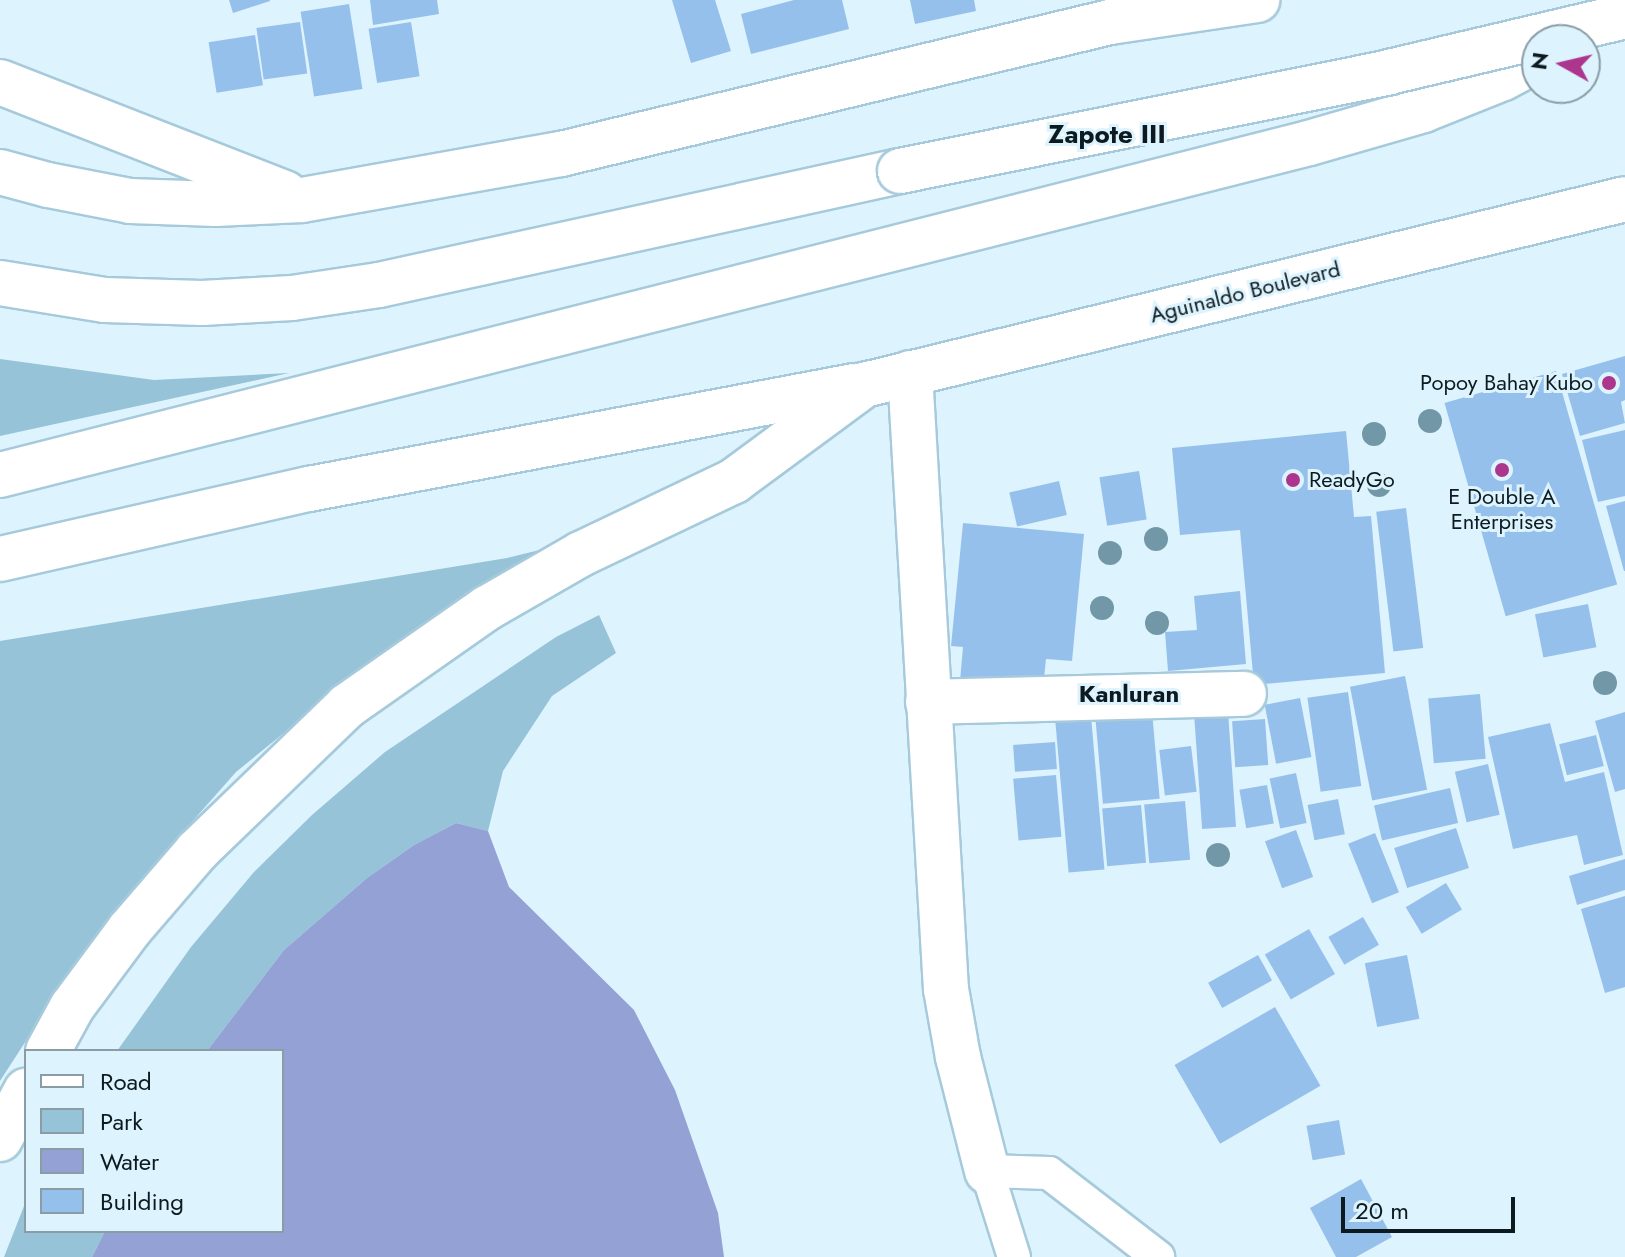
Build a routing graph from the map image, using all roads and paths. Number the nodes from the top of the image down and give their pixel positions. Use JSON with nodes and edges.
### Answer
{"nodes":[{"id":1,"x":1163,"y":0,"type":"edge"},
{"id":2,"x":1257,"y":0,"type":"edge"},
{"id":3,"x":1625,"y":14,"type":"edge"},
{"id":4,"x":1110,"y":22,"type":"junction"},
{"id":5,"x":1601,"y":26,"type":"edge"},
{"id":6,"x":1521,"y":68,"type":"edge"},
{"id":7,"x":0,"y":82,"type":"edge"},
{"id":8,"x":0,"y":172,"type":"edge"},
{"id":9,"x":1625,"y":177,"type":"edge"},
{"id":10,"x":1625,"y":199,"type":"edge"},
{"id":11,"x":302,"y":200,"type":"junction"},
{"id":12,"x":1538,"y":221,"type":"junction"},
{"id":13,"x":0,"y":283,"type":"edge"},
{"id":14,"x":910,"y":373,"type":"junction"},
{"id":15,"x":864,"y":385,"type":"junction"},
{"id":16,"x":0,"y":475,"type":"edge"},
{"id":17,"x":0,"y":559,"type":"edge"},
{"id":18,"x":1244,"y":694,"type":"dead end"},
{"id":19,"x":928,"y":702,"type":"junction"},
{"id":20,"x":49,"y":1049,"type":"edge"},
{"id":21,"x":24,"y":1095,"type":"edge"},
{"id":22,"x":0,"y":1139,"type":"edge"},
{"id":23,"x":987,"y":1171,"type":"junction"},
{"id":24,"x":1014,"y":1257,"type":"edge"},
{"id":25,"x":1158,"y":1257,"type":"edge"}],
"edges":[{"from":1,"to":4,"type":"main road"},
{"from":2,"to":4,"type":"main road"},
{"from":3,"to":5,"type":"main road"},
{"from":3,"to":13,"type":"main road","bridge":true},
{"from":4,"to":11,"type":"main road"},
{"from":6,"to":16,"type":"main road"},
{"from":7,"to":11,"type":"main road"},
{"from":8,"to":11,"type":"main road"},
{"from":9,"to":12,"type":"main road"},
{"from":10,"to":12,"type":"main road","name":"Aguinaldo Boulevard"},
{"from":12,"to":14,"type":"main road","name":"Aguinaldo Boulevard"},
{"from":14,"to":15,"type":"main road","name":"Aguinaldo Boulevard"},
{"from":14,"to":19,"type":"main road"},
{"from":15,"to":17,"type":"main road","name":"Aguinaldo Boulevard"},
{"from":15,"to":20,"type":"main road"},
{"from":18,"to":19,"type":"main road"},
{"from":19,"to":23,"type":"main road"},
{"from":21,"to":22,"type":"main road"},
{"from":23,"to":24,"type":"lane"},
{"from":23,"to":25,"type":"lane"}]}
